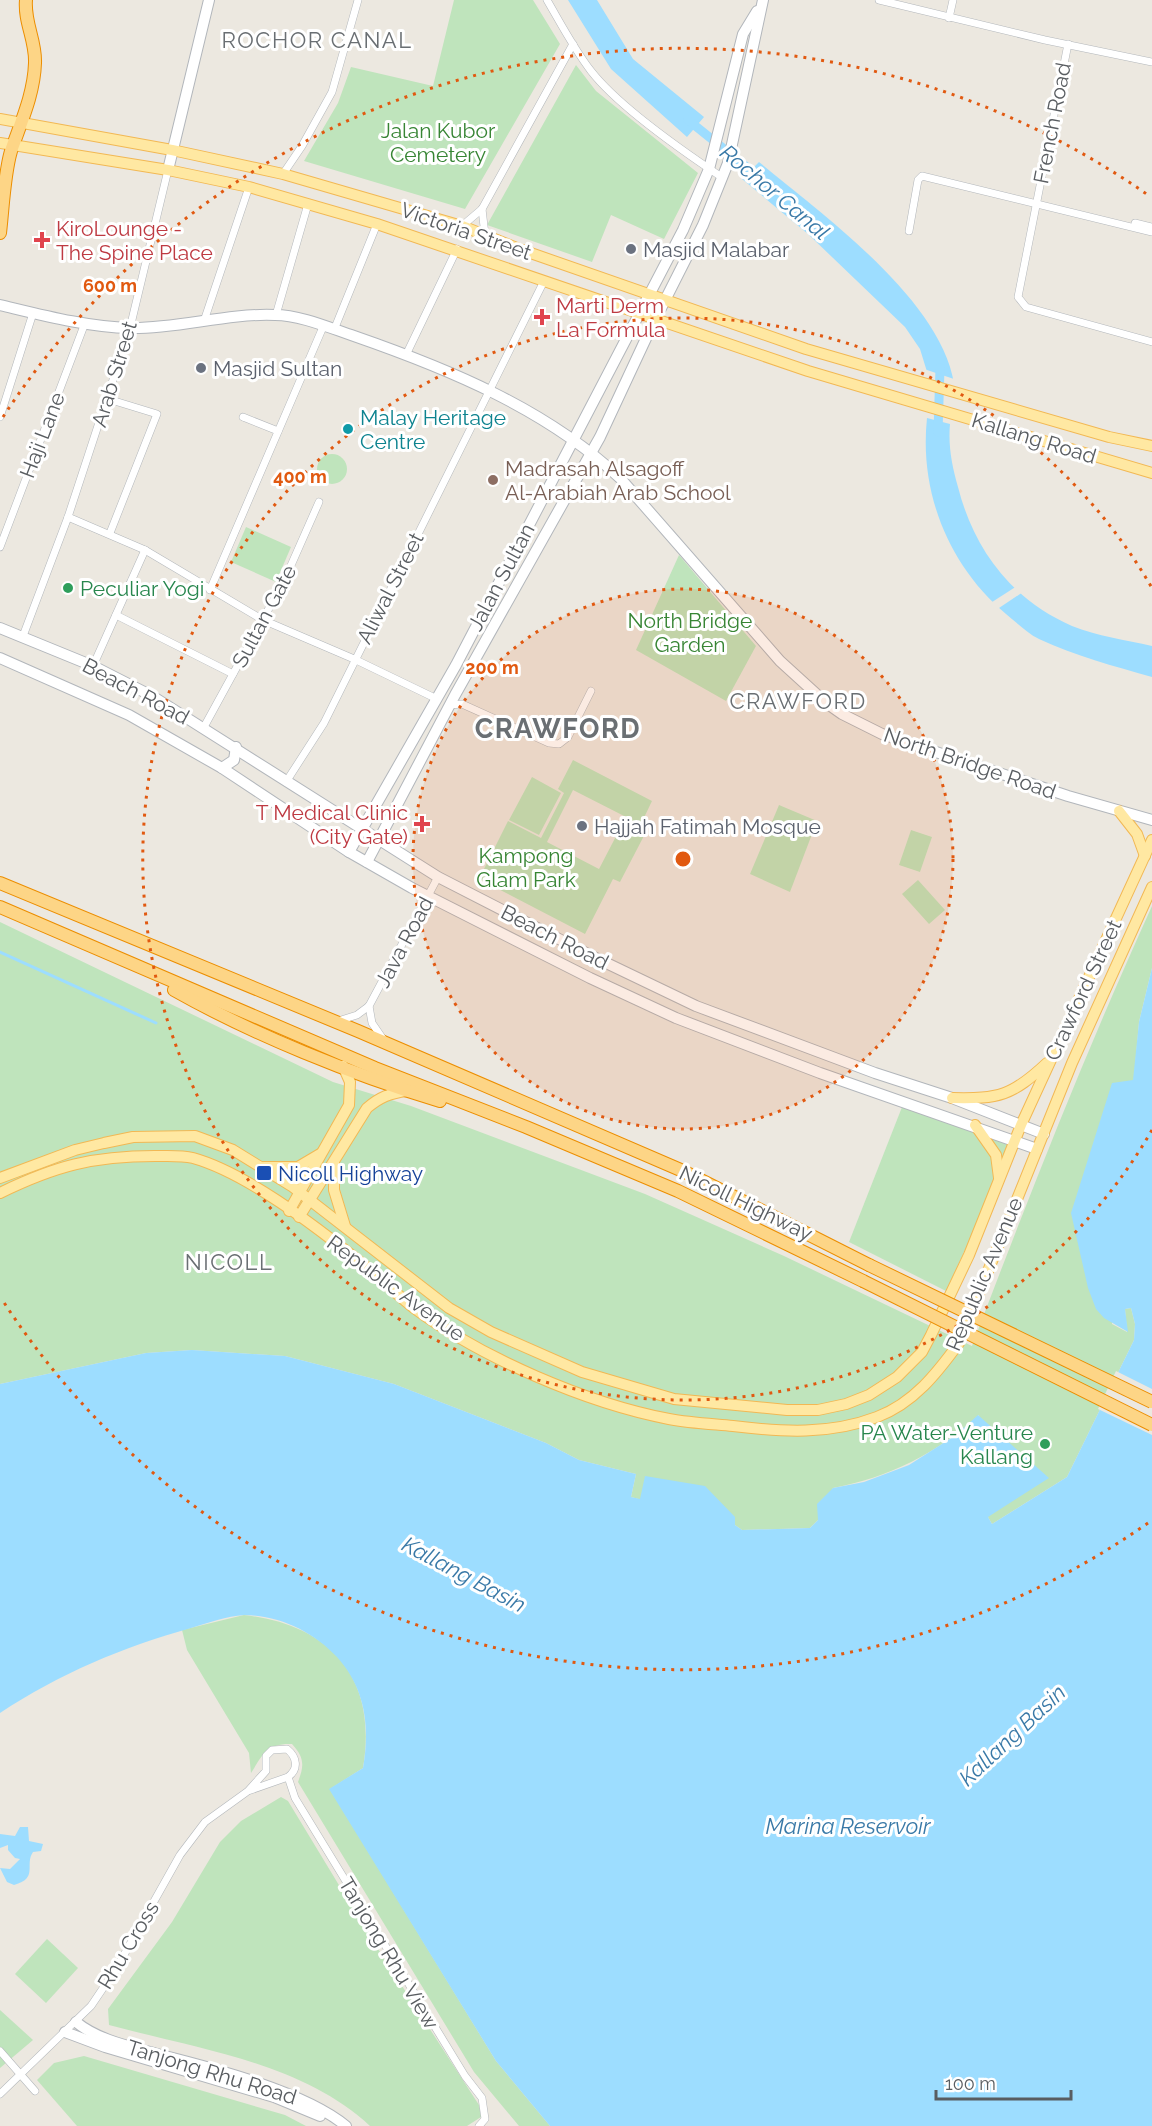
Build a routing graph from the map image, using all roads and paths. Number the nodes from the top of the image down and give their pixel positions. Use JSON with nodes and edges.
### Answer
{"nodes":[{"id":1,"x":26,"y":0,"type":"edge"},
{"id":2,"x":209,"y":0,"type":"edge"},
{"id":3,"x":358,"y":0,"type":"edge"},
{"id":4,"x":547,"y":0,"type":"edge"},
{"id":5,"x":879,"y":0,"type":"edge"},
{"id":6,"x":953,"y":0,"type":"edge"},
{"id":7,"x":762,"y":2,"type":"edge"},
{"id":8,"x":949,"y":18,"type":"junction"},
{"id":9,"x":573,"y":44,"type":"junction"},
{"id":10,"x":1068,"y":44,"type":"junction"},
{"id":11,"x":1152,"y":62,"type":"edge"},
{"id":12,"x":0,"y":119,"type":"edge"},
{"id":13,"x":23,"y":123,"type":"junction"},
{"id":14,"x":0,"y":143,"type":"edge"},
{"id":15,"x":15,"y":145,"type":"junction"},
{"id":16,"x":172,"y":150,"type":"junction"},
{"id":17,"x":709,"y":169,"type":"junction"},
{"id":18,"x":168,"y":170,"type":"junction"},
{"id":19,"x":283,"y":174,"type":"junction"},
{"id":20,"x":723,"y":178,"type":"junction"},
{"id":21,"x":249,"y":187,"type":"junction"},
{"id":22,"x":1036,"y":202,"type":"junction"},
{"id":23,"x":308,"y":204,"type":"junction"},
{"id":24,"x":482,"y":209,"type":"junction"},
{"id":25,"x":1124,"y":223,"type":"junction"},
{"id":26,"x":377,"y":224,"type":"junction"},
{"id":27,"x":462,"y":226,"type":"junction"},
{"id":28,"x":1152,"y":227,"type":"edge"},
{"id":29,"x":909,"y":231,"type":"dead end"},
{"id":30,"x":1152,"y":232,"type":"edge"},
{"id":31,"x":0,"y":233,"type":"edge"},
{"id":32,"x":485,"y":235,"type":"junction"},
{"id":33,"x":457,"y":249,"type":"junction"},
{"id":34,"x":544,"y":281,"type":"junction"},
{"id":35,"x":649,"y":295,"type":"junction"},
{"id":36,"x":665,"y":300,"type":"junction"},
{"id":37,"x":0,"y":305,"type":"edge"},
{"id":38,"x":33,"y":313,"type":"junction"},
{"id":39,"x":640,"y":313,"type":"junction"},
{"id":40,"x":276,"y":315,"type":"junction"},
{"id":41,"x":656,"y":318,"type":"junction"},
{"id":42,"x":204,"y":321,"type":"junction"},
{"id":43,"x":84,"y":323,"type":"junction"},
{"id":44,"x":130,"y":328,"type":"junction"},
{"id":45,"x":328,"y":328,"type":"junction"},
{"id":46,"x":1152,"y":342,"type":"edge"},
{"id":47,"x":406,"y":355,"type":"junction"},
{"id":48,"x":921,"y":383,"type":"joint"},
{"id":49,"x":489,"y":390,"type":"junction"},
{"id":50,"x":108,"y":399,"type":"junction"},
{"id":51,"x":916,"y":404,"type":"joint"},
{"id":52,"x":0,"y":417,"type":"edge"},
{"id":53,"x":243,"y":417,"type":"dead end"},
{"id":54,"x":278,"y":431,"type":"junction"},
{"id":55,"x":574,"y":439,"type":"junction"},
{"id":56,"x":1152,"y":447,"type":"edge"},
{"id":57,"x":592,"y":452,"type":"junction"},
{"id":58,"x":1152,"y":473,"type":"edge"},
{"id":59,"x":319,"y":502,"type":"dead end"},
{"id":60,"x":68,"y":517,"type":"junction"},
{"id":61,"x":111,"y":533,"type":"junction"},
{"id":62,"x":0,"y":547,"type":"edge"},
{"id":63,"x":145,"y":550,"type":"junction"},
{"id":64,"x":210,"y":590,"type":"junction"},
{"id":65,"x":116,"y":615,"type":"junction"},
{"id":66,"x":263,"y":620,"type":"junction"},
{"id":67,"x":0,"y":628,"type":"edge"},
{"id":68,"x":23,"y":636,"type":"junction"},
{"id":69,"x":0,"y":658,"type":"edge"},
{"id":70,"x":354,"y":659,"type":"junction"},
{"id":71,"x":93,"y":666,"type":"junction"},
{"id":72,"x":233,"y":674,"type":"junction"},
{"id":73,"x":443,"y":688,"type":"junction"},
{"id":74,"x":591,"y":691,"type":"dead end"},
{"id":75,"x":437,"y":699,"type":"junction"},
{"id":76,"x":452,"y":700,"type":"junction"},
{"id":77,"x":493,"y":717,"type":"junction"},
{"id":78,"x":204,"y":727,"type":"junction"},
{"id":79,"x":236,"y":747,"type":"junction"},
{"id":80,"x":222,"y":768,"type":"junction"},
{"id":81,"x":286,"y":782,"type":"junction"},
{"id":82,"x":1119,"y":811,"type":"junction"},
{"id":83,"x":1152,"y":820,"type":"edge"},
{"id":84,"x":362,"y":831,"type":"junction"},
{"id":85,"x":378,"y":840,"type":"junction"},
{"id":86,"x":1152,"y":840,"type":"edge"},
{"id":87,"x":350,"y":852,"type":"junction"},
{"id":88,"x":1145,"y":856,"type":"junction"},
{"id":89,"x":367,"y":862,"type":"junction"},
{"id":90,"x":438,"y":877,"type":"junction"},
{"id":91,"x":0,"y":883,"type":"edge"},
{"id":92,"x":1152,"y":887,"type":"edge"},
{"id":93,"x":469,"y":893,"type":"junction"},
{"id":94,"x":428,"y":897,"type":"junction"},
{"id":95,"x":0,"y":908,"type":"edge"},
{"id":96,"x":458,"y":912,"type":"junction"},
{"id":97,"x":126,"y":962,"type":"junction"},
{"id":98,"x":369,"y":1006,"type":"junction"},
{"id":99,"x":336,"y":1022,"type":"junction"},
{"id":100,"x":390,"y":1044,"type":"junction"},
{"id":101,"x":1052,"y":1059,"type":"junction"},
{"id":102,"x":344,"y":1066,"type":"junction"},
{"id":103,"x":407,"y":1091,"type":"junction"},
{"id":104,"x":952,"y":1098,"type":"junction"},
{"id":105,"x":963,"y":1102,"type":"junction"},
{"id":106,"x":959,"y":1120,"type":"junction"},
{"id":107,"x":975,"y":1125,"type":"junction"},
{"id":108,"x":1021,"y":1125,"type":"junction"},
{"id":109,"x":526,"y":1127,"type":"junction"},
{"id":110,"x":1044,"y":1134,"type":"junction"},
{"id":111,"x":1016,"y":1140,"type":"junction"},
{"id":112,"x":1037,"y":1149,"type":"junction"},
{"id":113,"x":325,"y":1150,"type":"junction"},
{"id":114,"x":334,"y":1159,"type":"junction"},
{"id":115,"x":264,"y":1167,"type":"junction"},
{"id":116,"x":0,"y":1178,"type":"edge"},
{"id":117,"x":999,"y":1185,"type":"junction"},
{"id":118,"x":299,"y":1192,"type":"junction"},
{"id":119,"x":0,"y":1193,"type":"edge"},
{"id":120,"x":309,"y":1200,"type":"junction"},
{"id":121,"x":289,"y":1210,"type":"junction"},
{"id":122,"x":299,"y":1217,"type":"junction"},
{"id":123,"x":346,"y":1228,"type":"junction"},
{"id":124,"x":1152,"y":1402,"type":"edge"},
{"id":125,"x":1152,"y":1425,"type":"edge"},
{"id":126,"x":288,"y":1777,"type":"junction"},
{"id":127,"x":248,"y":1791,"type":"junction"},
{"id":128,"x":76,"y":2022,"type":"junction"},
{"id":129,"x":65,"y":2031,"type":"junction"},
{"id":130,"x":0,"y":2051,"type":"edge"},
{"id":131,"x":21,"y":2072,"type":"junction"},
{"id":132,"x":35,"y":2091,"type":"dead end"},
{"id":133,"x":0,"y":2094,"type":"edge"},
{"id":134,"x":335,"y":2126,"type":"edge"},
{"id":135,"x":346,"y":2126,"type":"edge"},
{"id":136,"x":479,"y":2126,"type":"edge"}],
"edges":[{"from":1,"to":13,"type":"highway"},
{"from":2,"to":16,"type":"main road","name":"Arab Street"},
{"from":3,"to":19,"type":"street"},
{"from":4,"to":9,"type":"street"},
{"from":5,"to":8,"type":"street"},
{"from":6,"to":8,"type":"street"},
{"from":7,"to":17,"type":"main road","name":"Jalan Sultan"},
{"from":7,"to":20,"type":"main road","name":"Jalan Sultan"},
{"from":8,"to":10,"type":"street"},
{"from":9,"to":17,"type":"street"},
{"from":9,"to":24,"type":"street"},
{"from":10,"to":11,"type":"street"},
{"from":10,"to":22,"type":"street","name":"French Road"},
{"from":12,"to":13,"type":"main road","name":"Victoria Street"},
{"from":13,"to":15,"type":"highway"},
{"from":13,"to":16,"type":"main road","name":"Victoria Street"},
{"from":14,"to":15,"type":"main road","name":"Victoria Street"},
{"from":15,"to":18,"type":"main road","name":"Victoria Street"},
{"from":15,"to":31,"type":"highway"},
{"from":16,"to":18,"type":"main road","name":"Arab Street"},
{"from":16,"to":19,"type":"main road","name":"Victoria Street"},
{"from":17,"to":20,"type":"street"},
{"from":17,"to":35,"type":"main road","name":"Jalan Sultan"},
{"from":18,"to":21,"type":"main road","name":"Victoria Street"},
{"from":18,"to":44,"type":"street","name":"Arab Street"},
{"from":19,"to":27,"type":"main road","name":"Victoria Street"},
{"from":20,"to":36,"type":"main road","name":"Jalan Sultan"},
{"from":21,"to":23,"type":"main road","name":"Victoria Street"},
{"from":21,"to":42,"type":"street"},
{"from":22,"to":25,"type":"street","name":"French Road"},
{"from":22,"to":29,"type":"street","name":"French Road"},
{"from":22,"to":46,"type":"street","name":"French Road"},
{"from":23,"to":26,"type":"main road","name":"Victoria Street"},
{"from":23,"to":40,"type":"street"},
{"from":24,"to":27,"type":"street"},
{"from":24,"to":32,"type":"street"},
{"from":25,"to":28,"type":"street","name":"French Road"},
{"from":25,"to":30,"type":"street","name":"French Road"},
{"from":26,"to":33,"type":"main road","name":"Victoria Street"},
{"from":26,"to":45,"type":"street"},
{"from":27,"to":32,"type":"main road","name":"Victoria Street"},
{"from":32,"to":35,"type":"main road","name":"Victoria Street"},
{"from":33,"to":34,"type":"main road","name":"Victoria Street"},
{"from":33,"to":47,"type":"street"},
{"from":34,"to":39,"type":"main road","name":"Victoria Street"},
{"from":34,"to":49,"type":"street","name":"Aliwal Street"},
{"from":35,"to":36,"type":"main road","name":"Victoria Street"},
{"from":35,"to":39,"type":"main road","name":"Jalan Sultan"},
{"from":36,"to":41,"type":"main road","name":"Jalan Sultan"},
{"from":36,"to":48,"type":"main road","name":"Victoria Street"},
{"from":37,"to":38,"type":"main road","name":"North Bridge Road"},
{"from":38,"to":43,"type":"main road","name":"North Bridge Road"},
{"from":38,"to":52,"type":"street"},
{"from":39,"to":41,"type":"main road","name":"Victoria Street"},
{"from":39,"to":55,"type":"main road","name":"Jalan Sultan"},
{"from":40,"to":42,"type":"main road","name":"North Bridge Road"},
{"from":40,"to":45,"type":"main road","name":"North Bridge Road"},
{"from":41,"to":51,"type":"main road","name":"Victoria Street"},
{"from":41,"to":57,"type":"main road","name":"Jalan Sultan"},
{"from":42,"to":44,"type":"main road","name":"North Bridge Road"},
{"from":43,"to":44,"type":"main road","name":"North Bridge Road"},
{"from":43,"to":62,"type":"street","name":"Haji Lane"},
{"from":44,"to":50,"type":"street","name":"Arab Street"},
{"from":45,"to":47,"type":"main road","name":"North Bridge Road"},
{"from":45,"to":54,"type":"street"},
{"from":47,"to":49,"type":"main road","name":"North Bridge Road"},
{"from":48,"to":56,"type":"main road","name":"Kallang Road"},
{"from":49,"to":55,"type":"main road","name":"North Bridge Road"},
{"from":49,"to":70,"type":"street","name":"Aliwal Street"},
{"from":50,"to":60,"type":"street","name":"Arab Street"},
{"from":50,"to":61,"type":"street"},
{"from":51,"to":58,"type":"main road","name":"Kallang Road"},
{"from":53,"to":54,"type":"street"},
{"from":54,"to":64,"type":"street"},
{"from":55,"to":57,"type":"main road","name":"North Bridge Road"},
{"from":55,"to":73,"type":"main road","name":"Jalan Sultan"},
{"from":57,"to":76,"type":"main road","name":"Jalan Sultan"},
{"from":57,"to":82,"type":"main road","name":"North Bridge Road"},
{"from":59,"to":66,"type":"street","name":"Sultan Gate"},
{"from":60,"to":61,"type":"street"},
{"from":60,"to":68,"type":"street","name":"Arab Street"},
{"from":61,"to":63,"type":"street"},
{"from":63,"to":64,"type":"street"},
{"from":63,"to":65,"type":"street"},
{"from":64,"to":66,"type":"street"},
{"from":65,"to":71,"type":"street"},
{"from":65,"to":72,"type":"street"},
{"from":66,"to":70,"type":"street"},
{"from":66,"to":72,"type":"street","name":"Sultan Gate"},
{"from":67,"to":68,"type":"main road","name":"Beach Road"},
{"from":68,"to":71,"type":"main road","name":"Beach Road"},
{"from":69,"to":80,"type":"main road","name":"Beach Road"},
{"from":70,"to":75,"type":"street"},
{"from":70,"to":81,"type":"street","name":"Aliwal Street"},
{"from":71,"to":78,"type":"main road","name":"Beach Road"},
{"from":72,"to":78,"type":"street","name":"Sultan Gate"},
{"from":73,"to":75,"type":"main road","name":"Jalan Sultan"},
{"from":73,"to":76,"type":"street"},
{"from":74,"to":77,"type":"street"},
{"from":75,"to":84,"type":"main road","name":"Jalan Sultan"},
{"from":76,"to":77,"type":"street"},
{"from":76,"to":77,"type":"street"},
{"from":76,"to":85,"type":"main road","name":"Jalan Sultan"},
{"from":78,"to":79,"type":"main road","name":"Beach Road"},
{"from":79,"to":80,"type":"main road"},
{"from":79,"to":81,"type":"main road","name":"Beach Road"},
{"from":80,"to":87,"type":"main road","name":"Beach Road"},
{"from":81,"to":84,"type":"main road","name":"Beach Road"},
{"from":82,"to":83,"type":"main road","name":"North Bridge Road"},
{"from":82,"to":88,"type":"main road"},
{"from":84,"to":85,"type":"main road","name":"Beach Road"},
{"from":84,"to":87,"type":"main road","name":"Jalan Sultan"},
{"from":85,"to":89,"type":"main road","name":"Jalan Sultan"},
{"from":85,"to":90,"type":"main road","name":"Beach Road"},
{"from":86,"to":88,"type":"main road","name":"Crawford Street"},
{"from":87,"to":89,"type":"main road","name":"Beach Road"},
{"from":88,"to":101,"type":"main road","name":"Crawford Street"},
{"from":89,"to":94,"type":"main road","name":"Beach Road"},
{"from":90,"to":93,"type":"main road","name":"Beach Road"},
{"from":90,"to":94,"type":"street","name":"Java Road"},
{"from":91,"to":99,"type":"highway","name":"Nicoll Highway"},
{"from":92,"to":110,"type":"main road","name":"Crawford Street"},
{"from":93,"to":96,"type":"main road"},
{"from":93,"to":104,"type":"main road","name":"Beach Road"},
{"from":94,"to":96,"type":"main road","name":"Beach Road"},
{"from":94,"to":98,"type":"street","name":"Java Road"},
{"from":95,"to":97,"type":"highway","name":"Nicoll Highway"},
{"from":96,"to":106,"type":"main road","name":"Beach Road"},
{"from":97,"to":102,"type":"highway"},
{"from":97,"to":109,"type":"highway","name":"Nicoll Highway"},
{"from":98,"to":99,"type":"street","name":"Java Road"},
{"from":98,"to":100,"type":"street","name":"Java Road"},
{"from":99,"to":100,"type":"highway","name":"Nicoll Highway"},
{"from":100,"to":124,"type":"highway","name":"Nicoll Highway","bridge":true},
{"from":101,"to":104,"type":"main road"},
{"from":101,"to":108,"type":"main road","name":"Crawford Street"},
{"from":102,"to":103,"type":"highway"},
{"from":102,"to":113,"type":"main road"},
{"from":103,"to":109,"type":"highway"},
{"from":103,"to":114,"type":"main road"},
{"from":104,"to":105,"type":"main road","name":"Beach Road"},
{"from":105,"to":106,"type":"main road"},
{"from":105,"to":108,"type":"main road","name":"Beach Road"},
{"from":106,"to":107,"type":"main road","name":"Beach Road"},
{"from":107,"to":111,"type":"main road","name":"Beach Road"},
{"from":107,"to":117,"type":"main road"},
{"from":108,"to":110,"type":"main road","name":"Beach Road"},
{"from":108,"to":111,"type":"main road","name":"Crawford Street"},
{"from":109,"to":125,"type":"highway","name":"Nicoll Highway","bridge":true},
{"from":110,"to":112,"type":"main road","name":"Crawford Street"},
{"from":111,"to":112,"type":"main road","name":"Beach Road"},
{"from":111,"to":117,"type":"main road","name":"Republic Avenue"},
{"from":112,"to":122,"type":"main road","name":"Republic Avenue"},
{"from":113,"to":115,"type":"main road"},
{"from":113,"to":118,"type":"main road"},
{"from":114,"to":120,"type":"main road"},
{"from":114,"to":123,"type":"main road"},
{"from":115,"to":116,"type":"main road","name":"Republic Avenue"},
{"from":115,"to":118,"type":"main road","name":"Republic Avenue"},
{"from":117,"to":123,"type":"main road","name":"Republic Avenue"},
{"from":118,"to":120,"type":"main road","name":"Republic Avenue"},
{"from":118,"to":121,"type":"main road"},
{"from":119,"to":121,"type":"main road","name":"Republic Avenue"},
{"from":120,"to":122,"type":"main road"},
{"from":120,"to":123,"type":"main road","name":"Republic Avenue"},
{"from":121,"to":122,"type":"main road","name":"Republic Avenue"},
{"from":126,"to":127,"type":"street","name":"Rhu Cross"},
{"from":126,"to":127,"type":"street","name":"Rhu Cross"},
{"from":126,"to":136,"type":"street","name":"Tanjong Rhu View"},
{"from":127,"to":128,"type":"street","name":"Rhu Cross"},
{"from":128,"to":129,"type":"street","name":"Rhu Cross"},
{"from":128,"to":135,"type":"main road","name":"Tanjong Rhu Road"},
{"from":129,"to":131,"type":"street","name":"Rhu Cross"},
{"from":129,"to":134,"type":"main road","name":"Tanjong Rhu Road"},
{"from":130,"to":131,"type":"street"},
{"from":131,"to":132,"type":"street"},
{"from":131,"to":133,"type":"street","name":"Rhu Cross"}]}
